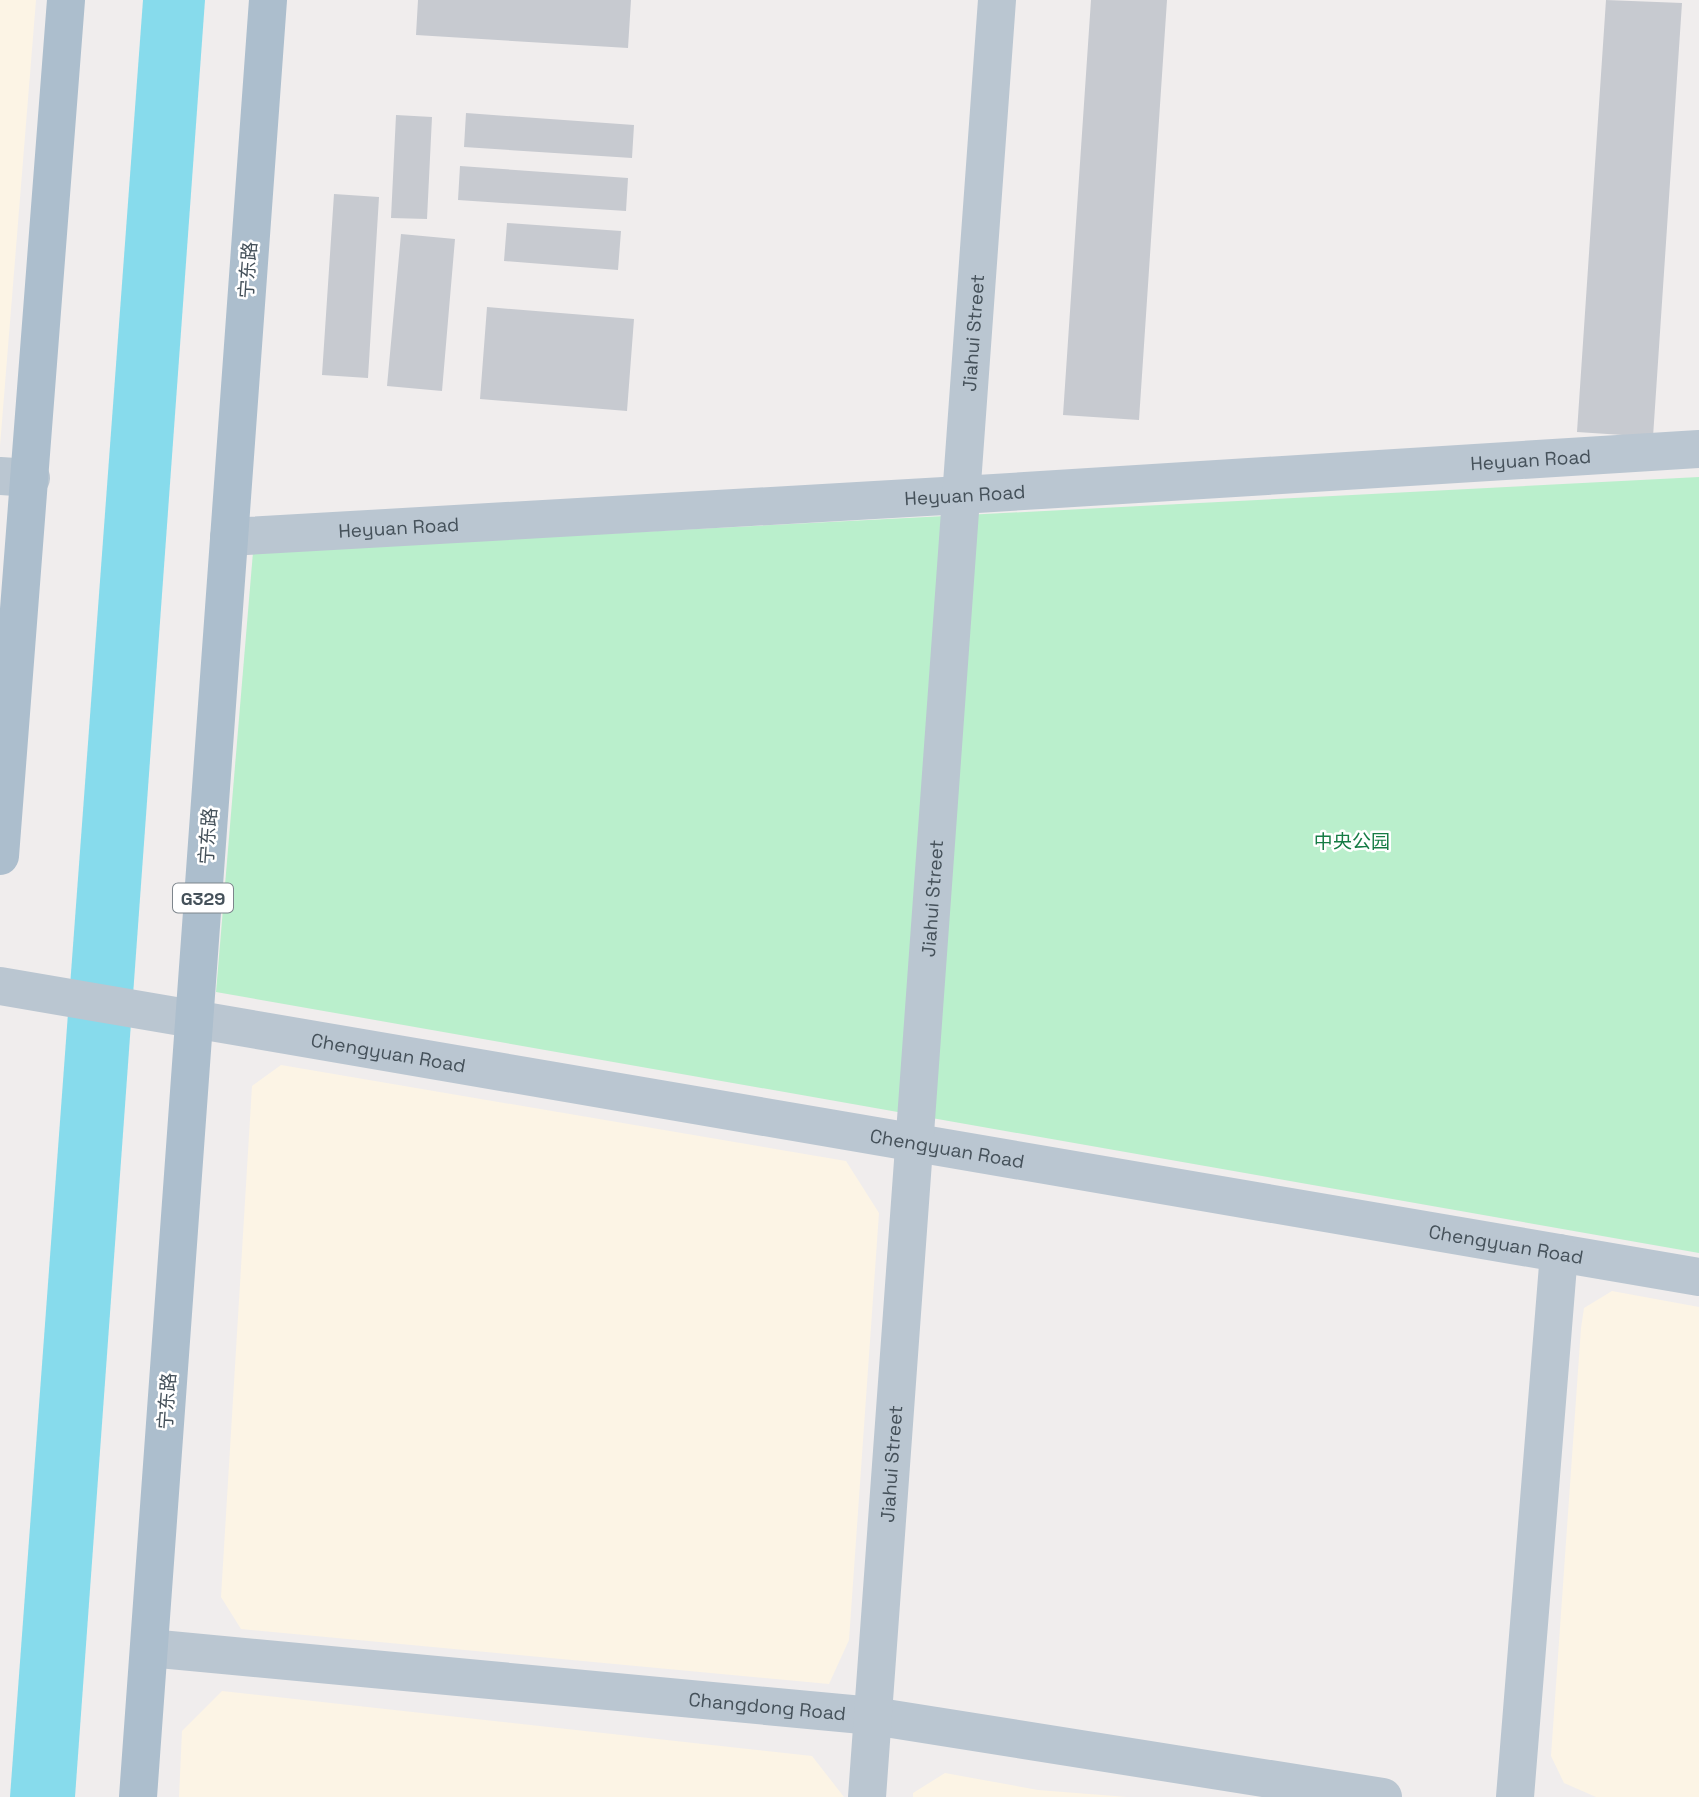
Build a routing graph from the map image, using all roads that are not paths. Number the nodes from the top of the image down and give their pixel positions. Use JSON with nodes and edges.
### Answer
{"nodes":[{"id":1,"x":66,"y":0,"type":"edge"},
{"id":2,"x":268,"y":0,"type":"edge"},
{"id":3,"x":997,"y":0,"type":"edge"},
{"id":4,"x":1699,"y":449,"type":"edge"},
{"id":5,"x":15,"y":477,"type":"edge"},
{"id":6,"x":961,"y":495,"type":"junction"},
{"id":7,"x":229,"y":537,"type":"junction"},
{"id":8,"x":0,"y":856,"type":"edge"},
{"id":9,"x":0,"y":986,"type":"edge"},
{"id":10,"x":194,"y":1019,"type":"junction"},
{"id":11,"x":914,"y":1144,"type":"junction"},
{"id":12,"x":1559,"y":1253,"type":"junction"},
{"id":13,"x":1699,"y":1277,"type":"edge"},
{"id":14,"x":149,"y":1648,"type":"junction"},
{"id":15,"x":873,"y":1716,"type":"junction"},
{"id":16,"x":138,"y":1797,"type":"edge"},
{"id":17,"x":867,"y":1797,"type":"edge"},
{"id":18,"x":1383,"y":1797,"type":"edge"},
{"id":19,"x":1515,"y":1797,"type":"edge"}],
"edges":[{"from":1,"to":5,"type":"main road"},
{"from":2,"to":7,"type":"main road","name":"宁东路","number":"G329"},
{"from":3,"to":6,"type":"street","name":"Jiahui Street"},
{"from":4,"to":6,"type":"street","name":"Heyuan Road"},
{"from":5,"to":8,"type":"main road"},
{"from":6,"to":7,"type":"street","name":"Heyuan Road"},
{"from":6,"to":11,"type":"street","name":"Jiahui Street"},
{"from":7,"to":10,"type":"main road","name":"宁东路","number":"G329"},
{"from":9,"to":10,"type":"street","name":"Chengyuan Road"},
{"from":10,"to":11,"type":"street","name":"Chengyuan Road"},
{"from":10,"to":14,"type":"main road","name":"宁东路","number":"G329"},
{"from":11,"to":12,"type":"street","name":"Chengyuan Road"},
{"from":11,"to":15,"type":"street","name":"Jiahui Street"},
{"from":12,"to":13,"type":"street","name":"Chengyuan Road"},
{"from":12,"to":19,"type":"street"},
{"from":14,"to":15,"type":"street","name":"Changdong Road"},
{"from":14,"to":16,"type":"main road","name":"宁东路","number":"G329"},
{"from":15,"to":17,"type":"street","name":"Jiahui Street"},
{"from":15,"to":18,"type":"street","name":"Changdong Road"}]}
